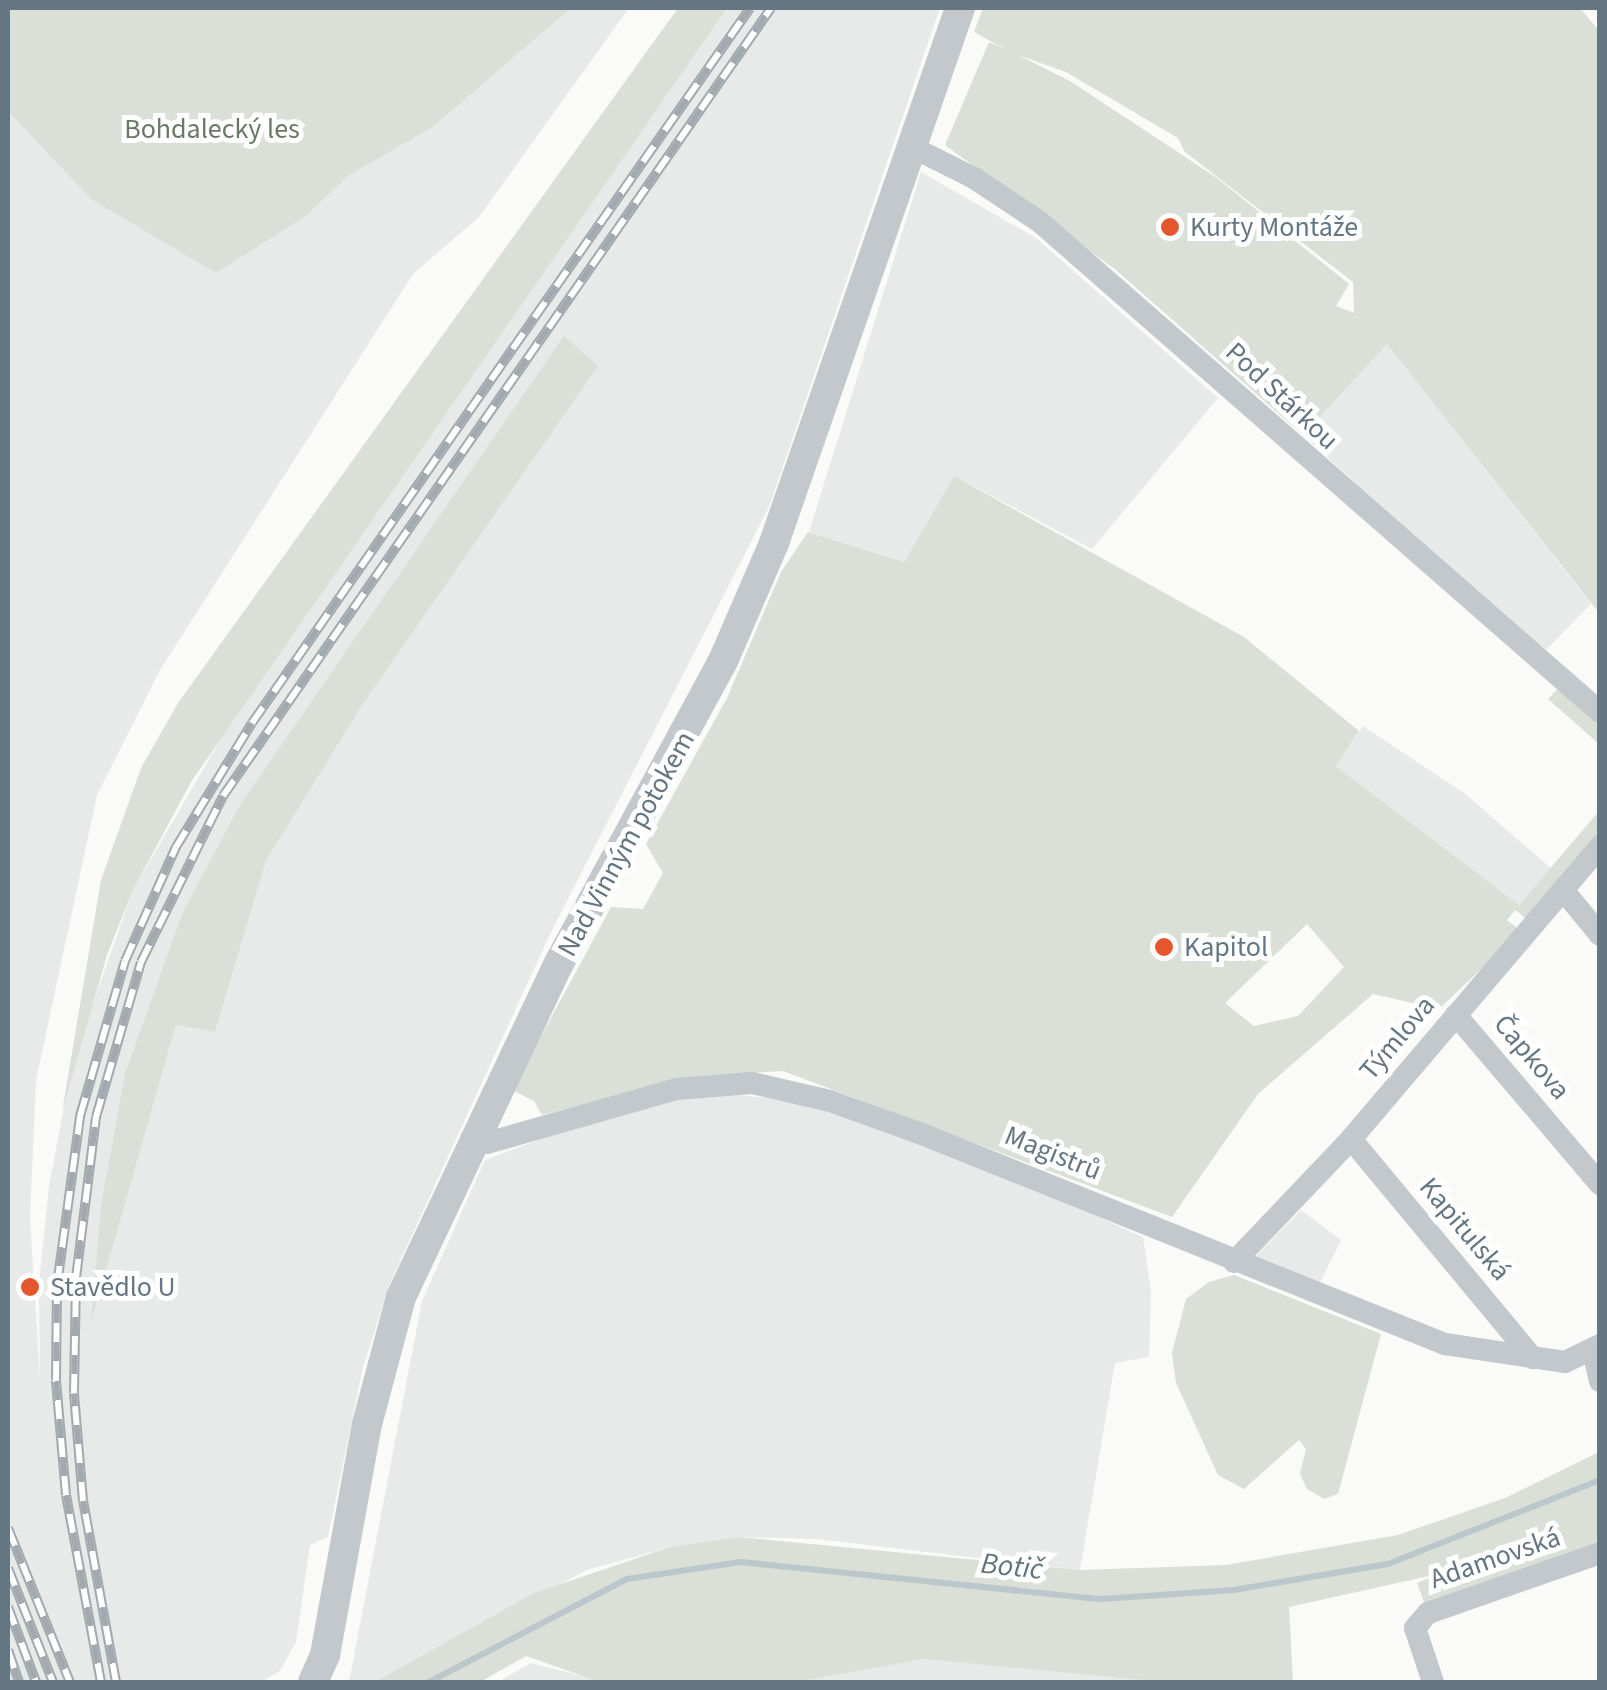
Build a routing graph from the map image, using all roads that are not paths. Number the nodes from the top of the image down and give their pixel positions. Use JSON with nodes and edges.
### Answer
{"nodes":[{"id":1,"x":960,"y":8,"type":"edge"},
{"id":2,"x":910,"y":146,"type":"junction"},
{"id":3,"x":1600,"y":712,"type":"edge"},
{"id":4,"x":1600,"y":846,"type":"edge"},
{"id":5,"x":1564,"y":891,"type":"junction"},
{"id":6,"x":1600,"y":935,"type":"edge"},
{"id":7,"x":1456,"y":1015,"type":"junction"},
{"id":8,"x":471,"y":1138,"type":"junction"},
{"id":9,"x":1351,"y":1138,"type":"junction"},
{"id":10,"x":1600,"y":1184,"type":"edge"},
{"id":11,"x":1234,"y":1262,"type":"junction"},
{"id":12,"x":1596,"y":1348,"type":"edge"},
{"id":13,"x":1533,"y":1358,"type":"junction"},
{"id":14,"x":1600,"y":1381,"type":"edge"},
{"id":15,"x":1600,"y":1552,"type":"edge"},
{"id":16,"x":313,"y":1682,"type":"edge"},
{"id":17,"x":1432,"y":1682,"type":"edge"}],
"edges":[{"from":1,"to":2,"type":"street","name":"Nad Vinným potokem"},
{"from":2,"to":3,"type":"street","name":"Pod Stárkou"},
{"from":2,"to":8,"type":"street","name":"Nad Vinným potokem"},
{"from":4,"to":5,"type":"street","name":"Týmlova"},
{"from":5,"to":6,"type":"street"},
{"from":5,"to":7,"type":"street","name":"Týmlova"},
{"from":7,"to":9,"type":"street","name":"Týmlova"},
{"from":7,"to":10,"type":"street","name":"Čapkova"},
{"from":8,"to":11,"type":"street","name":"Magistrů"},
{"from":8,"to":16,"type":"street","name":"Nad Vinným potokem"},
{"from":9,"to":11,"type":"street","name":"Týmlova"},
{"from":9,"to":13,"type":"street","name":"Kapitulská"},
{"from":11,"to":13,"type":"street","name":"Magistrů"},
{"from":12,"to":13,"type":"street","name":"Magistrů"},
{"from":12,"to":14,"type":"street"},
{"from":15,"to":17,"type":"street","name":"Adamovská"}]}
